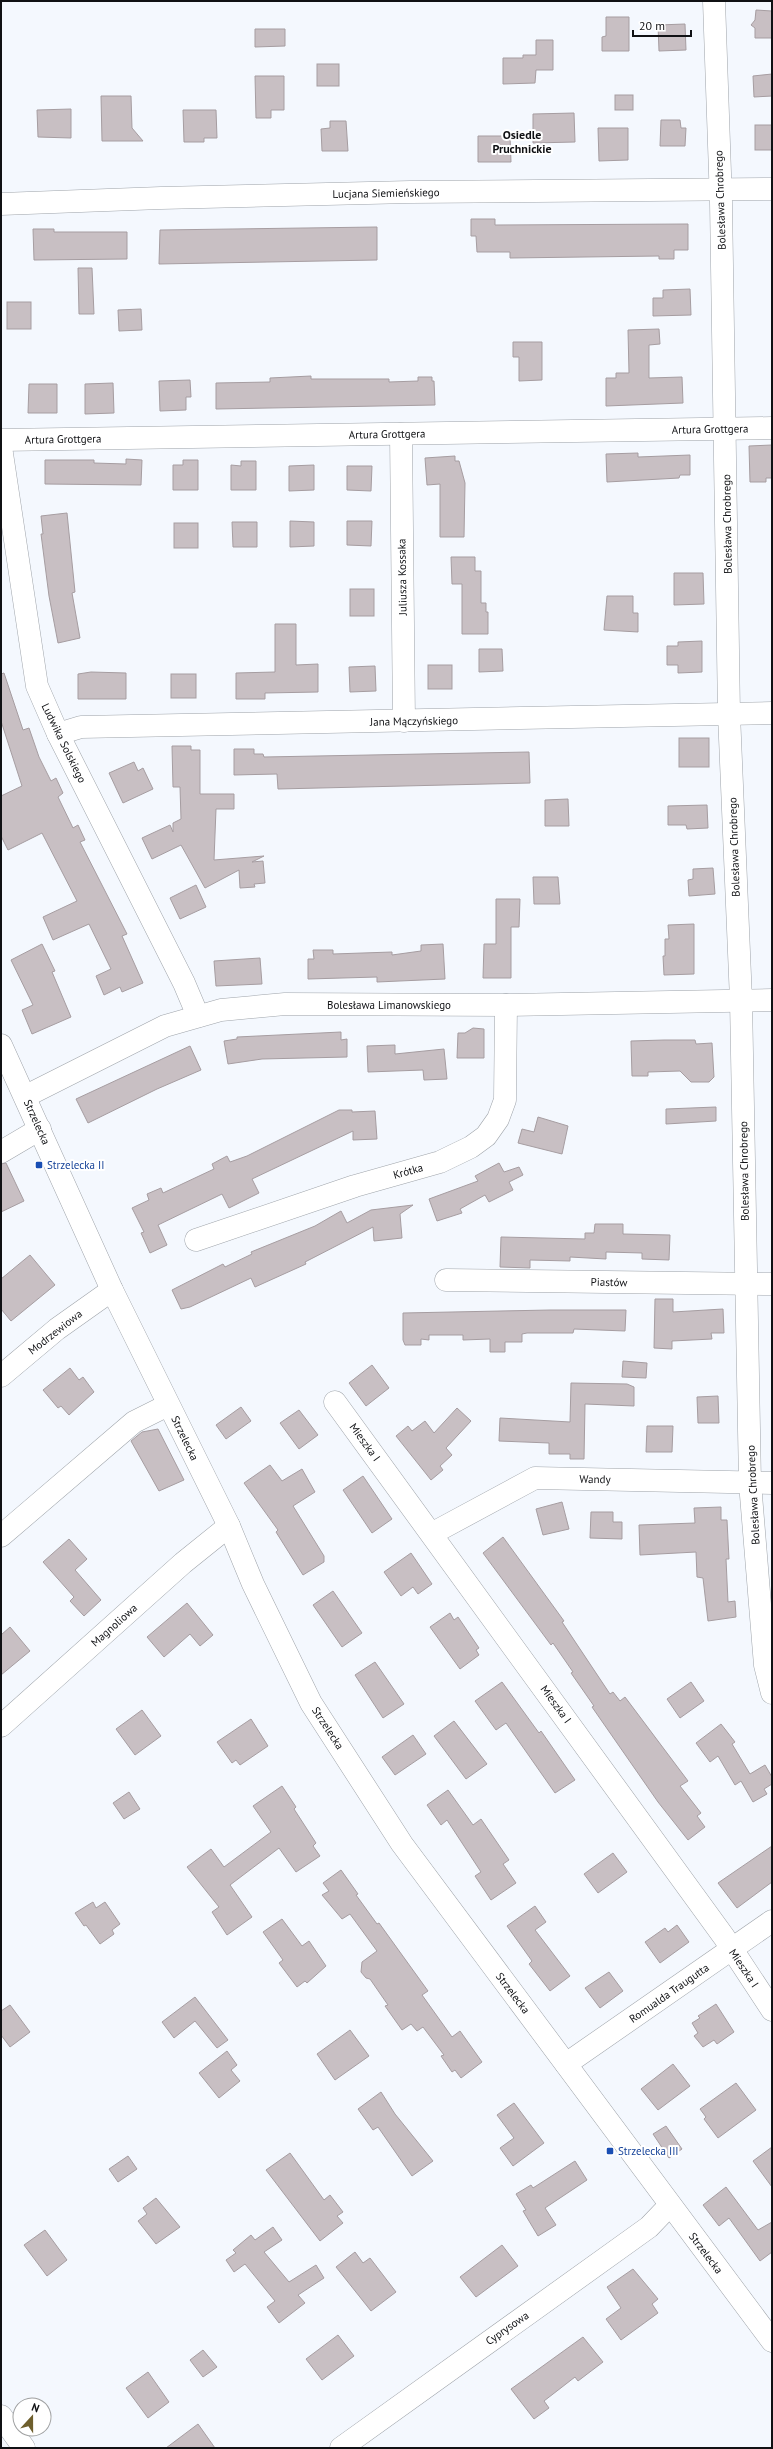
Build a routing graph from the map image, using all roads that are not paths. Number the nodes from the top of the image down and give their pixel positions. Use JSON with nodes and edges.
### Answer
{"nodes":[{"id":1,"x":714,"y":1,"type":"edge"},
{"id":2,"x":720,"y":188,"type":"junction"},
{"id":3,"x":772,"y":189,"type":"edge"},
{"id":4,"x":1,"y":204,"type":"edge"},
{"id":5,"x":726,"y":428,"type":"junction"},
{"id":6,"x":772,"y":428,"type":"edge"},
{"id":7,"x":401,"y":434,"type":"junction"},
{"id":8,"x":1,"y":440,"type":"edge"},
{"id":9,"x":1,"y":446,"type":"edge"},
{"id":10,"x":728,"y":714,"type":"junction"},
{"id":11,"x":772,"y":714,"type":"edge"},
{"id":12,"x":404,"y":721,"type":"junction"},
{"id":13,"x":58,"y":734,"type":"junction"},
{"id":14,"x":741,"y":1000,"type":"junction"},
{"id":15,"x":772,"y":1000,"type":"edge"},
{"id":16,"x":506,"y":1005,"type":"junction"},
{"id":17,"x":198,"y":1016,"type":"junction"},
{"id":18,"x":1,"y":1045,"type":"edge"},
{"id":19,"x":26,"y":1096,"type":"junction"},
{"id":20,"x":40,"y":1129,"type":"junction"},
{"id":21,"x":1,"y":1152,"type":"edge"},
{"id":22,"x":196,"y":1240,"type":"dead end"},
{"id":23,"x":446,"y":1280,"type":"dead end"},
{"id":24,"x":746,"y":1284,"type":"junction"},
{"id":25,"x":772,"y":1284,"type":"edge"},
{"id":26,"x":112,"y":1290,"type":"junction"},
{"id":27,"x":1,"y":1376,"type":"edge"},
{"id":28,"x":336,"y":1402,"type":"dead end"},
{"id":29,"x":168,"y":1405,"type":"junction"},
{"id":30,"x":750,"y":1482,"type":"junction"},
{"id":31,"x":772,"y":1483,"type":"edge"},
{"id":32,"x":228,"y":1526,"type":"junction"},
{"id":33,"x":433,"y":1533,"type":"junction"},
{"id":34,"x":1,"y":1536,"type":"edge"},
{"id":35,"x":772,"y":1692,"type":"edge"},
{"id":36,"x":1,"y":1726,"type":"edge"},
{"id":37,"x":772,"y":1921,"type":"edge"},
{"id":38,"x":732,"y":1949,"type":"junction"},
{"id":39,"x":772,"y":2010,"type":"edge"},
{"id":40,"x":566,"y":2064,"type":"junction"},
{"id":41,"x":670,"y":2205,"type":"junction"},
{"id":42,"x":772,"y":2341,"type":"edge"},
{"id":43,"x":1,"y":2416,"type":"edge"},
{"id":44,"x":24,"y":2448,"type":"edge"},
{"id":45,"x":341,"y":2448,"type":"edge"}],
"edges":[{"from":1,"to":2,"type":"street","name":"Bolesława Chrobrego"},
{"from":2,"to":3,"type":"street","name":"Lucjana Siemieńskiego"},
{"from":2,"to":4,"type":"street","name":"Lucjana Siemieńskiego"},
{"from":2,"to":5,"type":"street","name":"Bolesława Chrobrego"},
{"from":5,"to":6,"type":"street","name":"Artura Grottgera"},
{"from":5,"to":7,"type":"street","name":"Artura Grottgera"},
{"from":5,"to":10,"type":"street","name":"Bolesława Chrobrego"},
{"from":7,"to":8,"type":"street","name":"Artura Grottgera"},
{"from":7,"to":12,"type":"street","name":"Juliusza Kossaka"},
{"from":9,"to":13,"type":"street","name":"Ludwika Solskiego"},
{"from":10,"to":11,"type":"street","name":"Jana Mączyńskiego"},
{"from":10,"to":12,"type":"street","name":"Jana Mączyńskiego"},
{"from":10,"to":14,"type":"street","name":"Bolesława Chrobrego"},
{"from":12,"to":13,"type":"street","name":"Jana Mączyńskiego"},
{"from":13,"to":17,"type":"street","name":"Ludwika Solskiego"},
{"from":14,"to":15,"type":"street","name":"Bolesława Limanowskiego"},
{"from":14,"to":16,"type":"street","name":"Bolesława Limanowskiego"},
{"from":14,"to":24,"type":"street","name":"Bolesława Chrobrego"},
{"from":16,"to":17,"type":"street","name":"Bolesława Limanowskiego"},
{"from":16,"to":22,"type":"street","name":"Krótka"},
{"from":17,"to":19,"type":"street","name":"Bolesława Limanowskiego"},
{"from":18,"to":19,"type":"street","name":"Strzelecka"},
{"from":19,"to":20,"type":"street","name":"Strzelecka"},
{"from":20,"to":21,"type":"street"},
{"from":20,"to":26,"type":"street","name":"Strzelecka"},
{"from":23,"to":24,"type":"street","name":"Piastów"},
{"from":24,"to":25,"type":"street","name":"Piastów"},
{"from":24,"to":30,"type":"street","name":"Bolesława Chrobrego"},
{"from":26,"to":27,"type":"street","name":"Modrzewiowa"},
{"from":26,"to":29,"type":"street","name":"Strzelecka"},
{"from":28,"to":33,"type":"street","name":"Mieszka I"},
{"from":29,"to":32,"type":"street","name":"Strzelecka"},
{"from":29,"to":34,"type":"street"},
{"from":30,"to":31,"type":"street","name":"Wandy"},
{"from":30,"to":33,"type":"street","name":"Wandy"},
{"from":30,"to":35,"type":"street","name":"Bolesława Chrobrego"},
{"from":32,"to":36,"type":"street","name":"Magnoliowa"},
{"from":32,"to":40,"type":"street","name":"Strzelecka"},
{"from":33,"to":38,"type":"street","name":"Mieszka I"},
{"from":37,"to":38,"type":"street","name":"Romualda Traugutta"},
{"from":38,"to":39,"type":"street","name":"Mieszka I"},
{"from":38,"to":40,"type":"street","name":"Romualda Traugutta"},
{"from":40,"to":41,"type":"street","name":"Strzelecka"},
{"from":41,"to":42,"type":"street","name":"Strzelecka"},
{"from":41,"to":45,"type":"street","name":"Cyprysowa"},
{"from":43,"to":44,"type":"street"}]}
